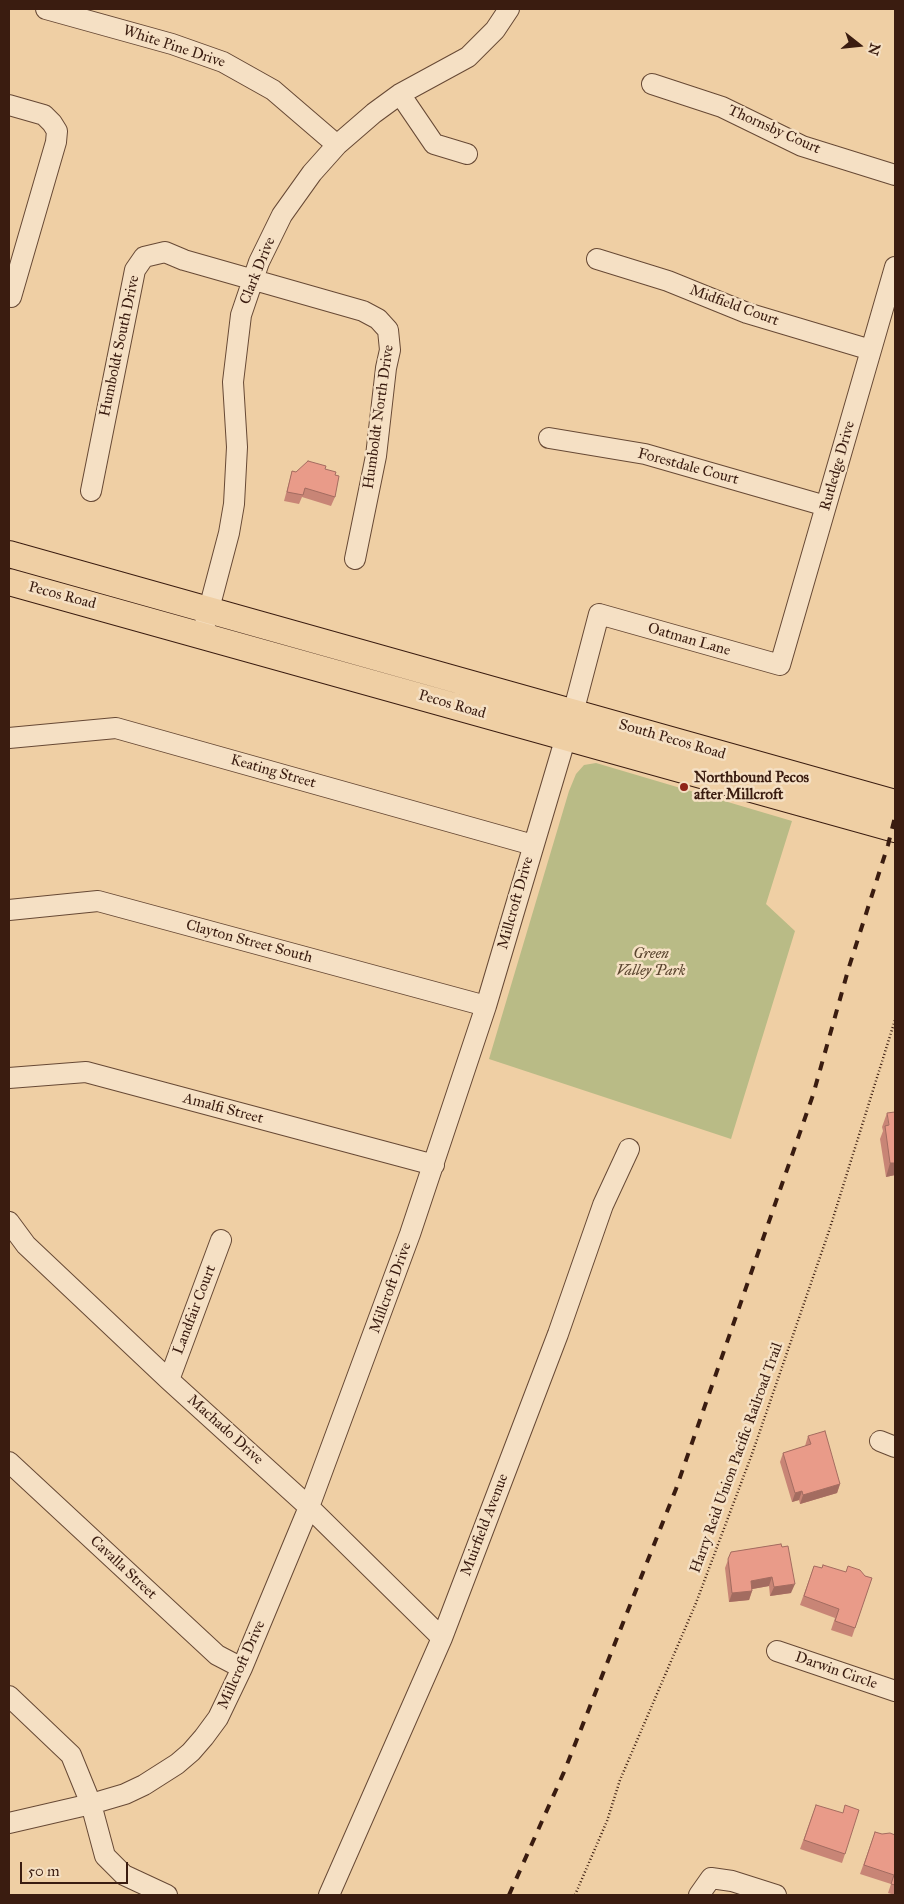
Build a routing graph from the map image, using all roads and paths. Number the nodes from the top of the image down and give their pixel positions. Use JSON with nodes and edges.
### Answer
{"nodes":[{"id":1,"x":46,"y":9,"type":"edge"},
{"id":2,"x":509,"y":9,"type":"edge"},
{"id":3,"x":652,"y":84,"type":"dead end"},
{"id":4,"x":400,"y":94,"type":"junction"},
{"id":5,"x":9,"y":105,"type":"edge"},
{"id":6,"x":337,"y":145,"type":"junction"},
{"id":7,"x":466,"y":154,"type":"dead end"},
{"id":8,"x":895,"y":175,"type":"edge"},
{"id":9,"x":598,"y":259,"type":"dead end"},
{"id":10,"x":895,"y":267,"type":"edge"},
{"id":11,"x":252,"y":281,"type":"junction"},
{"id":12,"x":9,"y":296,"type":"edge"},
{"id":13,"x":871,"y":350,"type":"junction"},
{"id":14,"x":549,"y":438,"type":"dead end"},
{"id":15,"x":91,"y":491,"type":"dead end"},
{"id":16,"x":826,"y":506,"type":"junction"},
{"id":17,"x":9,"y":554,"type":"edge"},
{"id":18,"x":355,"y":559,"type":"dead end"},
{"id":19,"x":9,"y":582,"type":"edge"},
{"id":20,"x":209,"y":611,"type":"junction"},
{"id":21,"x":599,"y":614,"type":"joint"},
{"id":22,"x":202,"y":635,"type":"junction"},
{"id":23,"x":780,"y":665,"type":"joint"},
{"id":24,"x":449,"y":678,"type":"joint"},
{"id":25,"x":569,"y":725,"type":"junction"},
{"id":26,"x":9,"y":738,"type":"edge"},
{"id":27,"x":895,"y":803,"type":"edge"},
{"id":28,"x":895,"y":829,"type":"edge"},
{"id":29,"x":533,"y":845,"type":"junction"},
{"id":30,"x":9,"y":910,"type":"edge"},
{"id":31,"x":486,"y":1006,"type":"junction"},
{"id":32,"x":895,"y":1020,"type":"edge"},
{"id":33,"x":9,"y":1078,"type":"edge"},
{"id":34,"x":629,"y":1149,"type":"dead end"},
{"id":35,"x":434,"y":1165,"type":"junction"},
{"id":36,"x":9,"y":1222,"type":"edge"},
{"id":37,"x":222,"y":1240,"type":"dead end"},
{"id":38,"x":169,"y":1380,"type":"junction"},
{"id":39,"x":9,"y":1462,"type":"edge"},
{"id":40,"x":309,"y":1507,"type":"junction"},
{"id":41,"x":442,"y":1638,"type":"junction"},
{"id":42,"x":776,"y":1651,"type":"dead end"},
{"id":43,"x":242,"y":1668,"type":"junction"},
{"id":44,"x":895,"y":1691,"type":"edge"},
{"id":45,"x":9,"y":1696,"type":"edge"},
{"id":46,"x":91,"y":1804,"type":"junction"},
{"id":47,"x":9,"y":1823,"type":"edge"},
{"id":48,"x":167,"y":1895,"type":"edge"},
{"id":49,"x":329,"y":1895,"type":"edge"},
{"id":50,"x":575,"y":1895,"type":"edge"},
{"id":51,"x":699,"y":1895,"type":"edge"},
{"id":52,"x":776,"y":1895,"type":"edge"}],
"edges":[{"from":1,"to":6,"type":"street","name":"White Pine Drive"},
{"from":2,"to":4,"type":"street","name":"Clark Drive"},
{"from":3,"to":8,"type":"street","name":"Thornsby Court"},
{"from":4,"to":6,"type":"street","name":"Clark Drive"},
{"from":4,"to":7,"type":"street"},
{"from":5,"to":12,"type":"street"},
{"from":6,"to":11,"type":"street","name":"Clark Drive"},
{"from":9,"to":13,"type":"street","name":"Midfield Court"},
{"from":10,"to":13,"type":"street","name":"Rutledge Drive"},
{"from":11,"to":15,"type":"street","name":"Humboldt South Drive"},
{"from":11,"to":18,"type":"street","name":"Humboldt North Drive"},
{"from":11,"to":20,"type":"street","name":"Clark Drive"},
{"from":13,"to":16,"type":"street","name":"Rutledge Drive"},
{"from":14,"to":16,"type":"street","name":"Forestdale Court"},
{"from":16,"to":23,"type":"street","name":"Rutledge Drive"},
{"from":17,"to":20,"type":"main road","name":"Pecos Road"},
{"from":19,"to":22,"type":"main road","name":"Pecos Road"},
{"from":20,"to":22,"type":"street","name":"Clark Drive"},
{"from":20,"to":24,"type":"main road","name":"Pecos Road"},
{"from":21,"to":23,"type":"street","name":"Oatman Lane"},
{"from":21,"to":25,"type":"street","name":"Millcroft Drive"},
{"from":22,"to":25,"type":"main road","name":"Pecos Road"},
{"from":24,"to":25,"type":"main road","name":"South Pecos Road"},
{"from":25,"to":27,"type":"main road","name":"South Pecos Road"},
{"from":25,"to":28,"type":"main road","name":"Pecos Road"},
{"from":25,"to":29,"type":"street","name":"Millcroft Drive"},
{"from":26,"to":29,"type":"street","name":"Keating Street"},
{"from":29,"to":31,"type":"street","name":"Millcroft Drive"},
{"from":30,"to":31,"type":"street","name":"Clayton Street South"},
{"from":31,"to":35,"type":"street","name":"Millcroft Drive"},
{"from":32,"to":50,"type":"path","name":"Harry Reid Union Pacific Railroad Trail"},
{"from":33,"to":35,"type":"street","name":"Amalfi Street"},
{"from":34,"to":41,"type":"street","name":"Muirfield Avenue"},
{"from":35,"to":40,"type":"street","name":"Millcroft Drive"},
{"from":36,"to":38,"type":"street","name":"Machado Drive"},
{"from":37,"to":38,"type":"street","name":"Landfair Court"},
{"from":38,"to":40,"type":"street","name":"Machado Drive"},
{"from":39,"to":43,"type":"street","name":"Cavalla Street"},
{"from":40,"to":41,"type":"street","name":"Machado Drive"},
{"from":40,"to":43,"type":"street","name":"Millcroft Drive"},
{"from":41,"to":49,"type":"street","name":"Muirfield Avenue"},
{"from":42,"to":44,"type":"street","name":"Darwin Circle"},
{"from":43,"to":46,"type":"street","name":"Millcroft Drive"},
{"from":45,"to":46,"type":"street"},
{"from":46,"to":47,"type":"street","name":"Millcroft Drive"},
{"from":46,"to":48,"type":"street"},
{"from":51,"to":52,"type":"street"}]}
